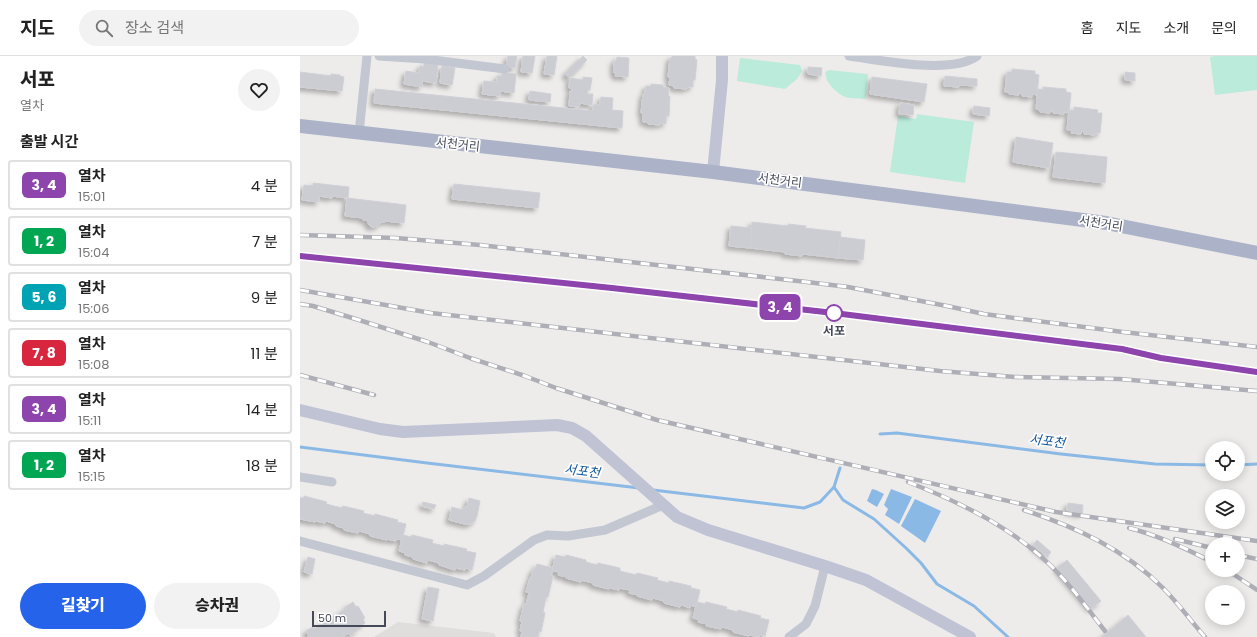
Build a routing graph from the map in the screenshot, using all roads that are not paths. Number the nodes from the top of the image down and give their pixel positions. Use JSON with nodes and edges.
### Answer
{"nodes":[{"id":1,"x":367,"y":56,"type":"edge"},
{"id":2,"x":379,"y":56,"type":"edge"},
{"id":3,"x":722,"y":56,"type":"edge"},
{"id":4,"x":849,"y":56,"type":"edge"},
{"id":5,"x":977,"y":56,"type":"edge"},
{"id":6,"x":505,"y":69,"type":"dead end"},
{"id":7,"x":300,"y":126,"type":"edge"},
{"id":8,"x":359,"y":132,"type":"junction"},
{"id":9,"x":713,"y":172,"type":"junction"},
{"id":10,"x":1257,"y":253,"type":"edge"},
{"id":11,"x":300,"y":410,"type":"edge"},
{"id":12,"x":300,"y":477,"type":"edge"},
{"id":13,"x":332,"y":482,"type":"dead end"},
{"id":14,"x":659,"y":502,"type":"junction"},
{"id":15,"x":300,"y":541,"type":"edge"},
{"id":16,"x":825,"y":566,"type":"junction"},
{"id":17,"x":789,"y":637,"type":"edge"},
{"id":18,"x":970,"y":637,"type":"edge"}],
"edges":[{"from":1,"to":8,"type":"street"},
{"from":2,"to":6,"type":"street"},
{"from":3,"to":9,"type":"street"},
{"from":4,"to":5,"type":"street"},
{"from":7,"to":8,"type":"main road","name":"서천거리"},
{"from":8,"to":9,"type":"main road","name":"서천거리"},
{"from":9,"to":10,"type":"main road","name":"서천거리"},
{"from":11,"to":14,"type":"street"},
{"from":12,"to":13,"type":"street"},
{"from":14,"to":15,"type":"street"},
{"from":14,"to":16,"type":"street"},
{"from":16,"to":17,"type":"street"},
{"from":16,"to":18,"type":"street"}]}
